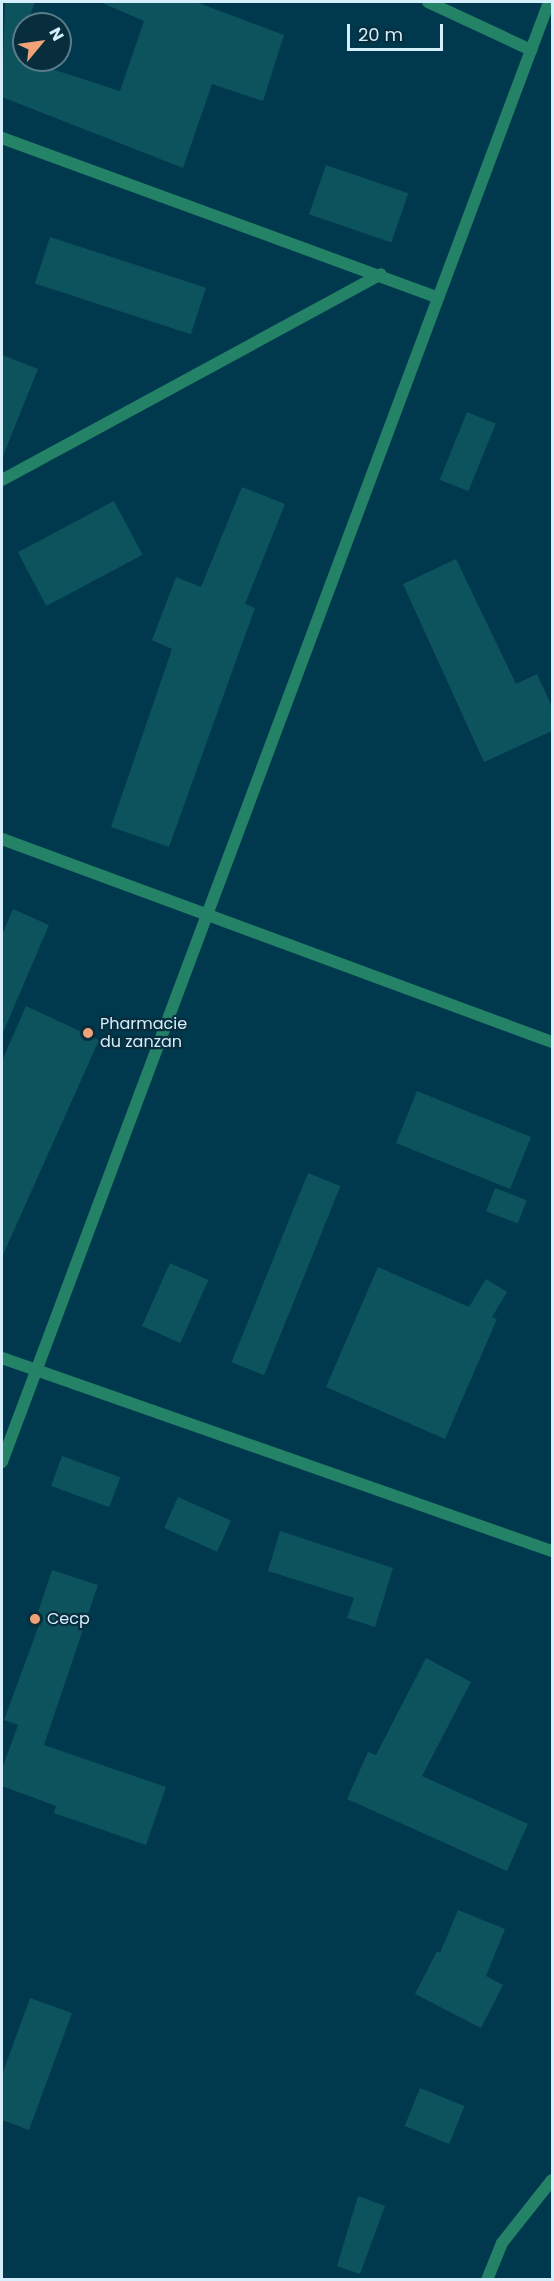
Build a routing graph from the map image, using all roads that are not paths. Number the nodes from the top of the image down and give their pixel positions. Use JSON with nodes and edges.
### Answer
{"nodes":[{"id":1,"x":428,"y":2,"type":"edge"},
{"id":2,"x":549,"y":2,"type":"edge"},
{"id":3,"x":531,"y":50,"type":"junction"},
{"id":4,"x":2,"y":138,"type":"edge"},
{"id":5,"x":381,"y":274,"type":"junction"},
{"id":6,"x":436,"y":297,"type":"junction"},
{"id":7,"x":2,"y":480,"type":"edge"},
{"id":8,"x":2,"y":839,"type":"edge"},
{"id":9,"x":204,"y":914,"type":"junction"},
{"id":10,"x":552,"y":1042,"type":"edge"},
{"id":11,"x":2,"y":1358,"type":"edge"},
{"id":12,"x":35,"y":1370,"type":"junction"},
{"id":13,"x":2,"y":1462,"type":"edge"},
{"id":14,"x":552,"y":1551,"type":"edge"},
{"id":15,"x":552,"y":2180,"type":"edge"},
{"id":16,"x":487,"y":2280,"type":"edge"}],
"edges":[{"from":1,"to":3,"type":"street"},
{"from":2,"to":3,"type":"street"},
{"from":3,"to":6,"type":"street"},
{"from":4,"to":5,"type":"street"},
{"from":5,"to":6,"type":"street"},
{"from":5,"to":7,"type":"street"},
{"from":6,"to":9,"type":"street"},
{"from":8,"to":9,"type":"street"},
{"from":9,"to":10,"type":"street"},
{"from":9,"to":12,"type":"street"},
{"from":11,"to":12,"type":"street"},
{"from":12,"to":13,"type":"street"},
{"from":12,"to":14,"type":"street"},
{"from":15,"to":16,"type":"street"}]}
